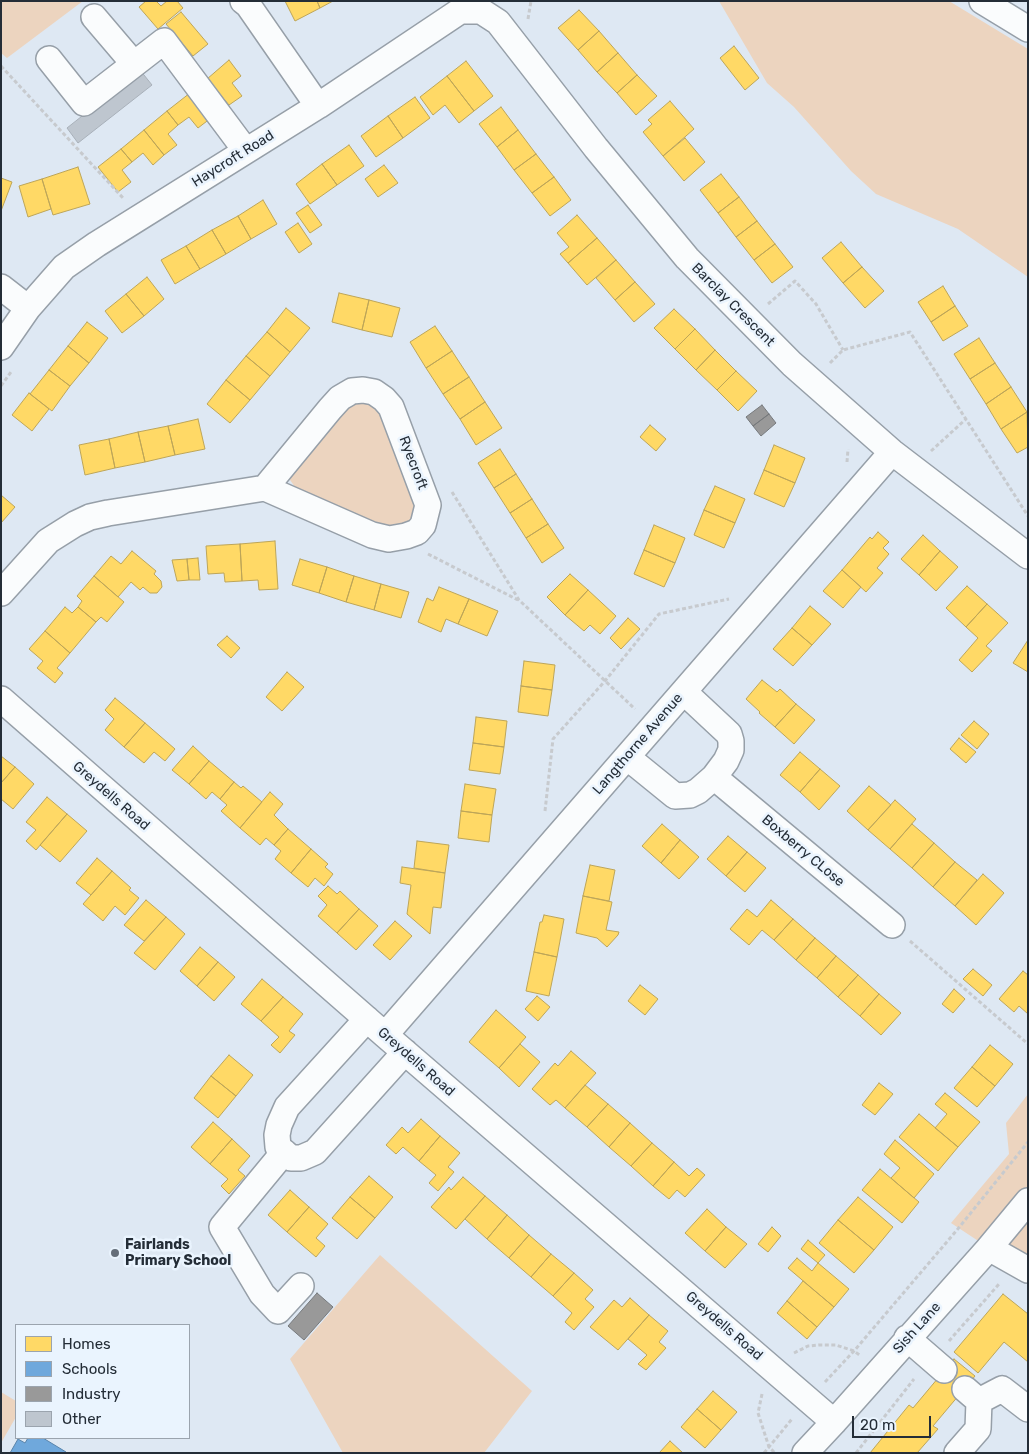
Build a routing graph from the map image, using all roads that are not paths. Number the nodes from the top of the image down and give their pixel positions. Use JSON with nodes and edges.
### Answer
{"nodes":[{"id":1,"x":244,"y":1,"type":"edge"},
{"id":2,"x":982,"y":1,"type":"edge"},
{"id":3,"x":483,"y":6,"type":"edge"},
{"id":4,"x":94,"y":17,"type":"dead end"},
{"id":5,"x":1028,"y":29,"type":"edge"},
{"id":6,"x":49,"y":59,"type":"dead end"},
{"id":7,"x":134,"y":64,"type":"junction"},
{"id":8,"x":318,"y":106,"type":"junction"},
{"id":9,"x":246,"y":150,"type":"junction"},
{"id":10,"x":1,"y":287,"type":"edge"},
{"id":11,"x":28,"y":308,"type":"junction"},
{"id":12,"x":1,"y":347,"type":"edge"},
{"id":13,"x":892,"y":452,"type":"junction"},
{"id":14,"x":265,"y":488,"type":"junction"},
{"id":15,"x":1028,"y":556,"type":"edge"},
{"id":16,"x":1,"y":593,"type":"edge"},
{"id":17,"x":684,"y":692,"type":"junction"},
{"id":18,"x":1,"y":699,"type":"edge"},
{"id":19,"x":627,"y":757,"type":"junction"},
{"id":20,"x":714,"y":777,"type":"junction"},
{"id":21,"x":892,"y":924,"type":"road end"},
{"id":22,"x":376,"y":1027,"type":"junction"},
{"id":23,"x":405,"y":1052,"type":"junction"},
{"id":24,"x":284,"y":1152,"type":"junction"},
{"id":25,"x":1028,"y":1201,"type":"edge"},
{"id":26,"x":989,"y":1248,"type":"junction"},
{"id":27,"x":1028,"y":1270,"type":"edge"},
{"id":28,"x":301,"y":1286,"type":"dead end"},
{"id":29,"x":907,"y":1338,"type":"junction"},
{"id":30,"x":944,"y":1370,"type":"dead end"},
{"id":31,"x":1028,"y":1409,"type":"edge"},
{"id":32,"x":834,"y":1422,"type":"junction"},
{"id":33,"x":805,"y":1453,"type":"edge"},
{"id":34,"x":957,"y":1453,"type":"edge"}],
"edges":[{"from":1,"to":8,"type":"street"},
{"from":2,"to":5,"type":"street"},
{"from":3,"to":8,"type":"street","name":"Haycroft Road"},
{"from":3,"to":13,"type":"street","name":"Barclay Crescent"},
{"from":4,"to":7,"type":"street"},
{"from":6,"to":7,"type":"street"},
{"from":7,"to":9,"type":"street"},
{"from":8,"to":9,"type":"street","name":"Haycroft Road"},
{"from":9,"to":11,"type":"street","name":"Haycroft Road"},
{"from":10,"to":11,"type":"street"},
{"from":11,"to":12,"type":"street","name":"Haycroft Road"},
{"from":13,"to":15,"type":"street","name":"Barclay Crescent"},
{"from":13,"to":17,"type":"street","name":"Langthorne Avenue"},
{"from":14,"to":14,"type":"street","name":"Ryecroft"},
{"from":14,"to":16,"type":"street"},
{"from":17,"to":19,"type":"street","name":"Langthorne Avenue"},
{"from":17,"to":20,"type":"street"},
{"from":18,"to":22,"type":"street","name":"Greydells Road"},
{"from":19,"to":20,"type":"street"},
{"from":19,"to":22,"type":"street","name":"Langthorne Avenue"},
{"from":20,"to":21,"type":"street","name":"Boxberry CLose"},
{"from":22,"to":23,"type":"street","name":"Greydells Road"},
{"from":22,"to":24,"type":"street","name":"Langthorne Avenue"},
{"from":23,"to":24,"type":"street"},
{"from":23,"to":32,"type":"street","name":"Greydells Road"},
{"from":24,"to":28,"type":"street"},
{"from":25,"to":26,"type":"street","name":"Sish Lane"},
{"from":26,"to":27,"type":"street"},
{"from":26,"to":29,"type":"street","name":"Sish Lane"},
{"from":29,"to":30,"type":"street"},
{"from":29,"to":32,"type":"street","name":"Sish Lane"},
{"from":31,"to":34,"type":"street"},
{"from":32,"to":33,"type":"street","name":"Sish Lane"}]}
